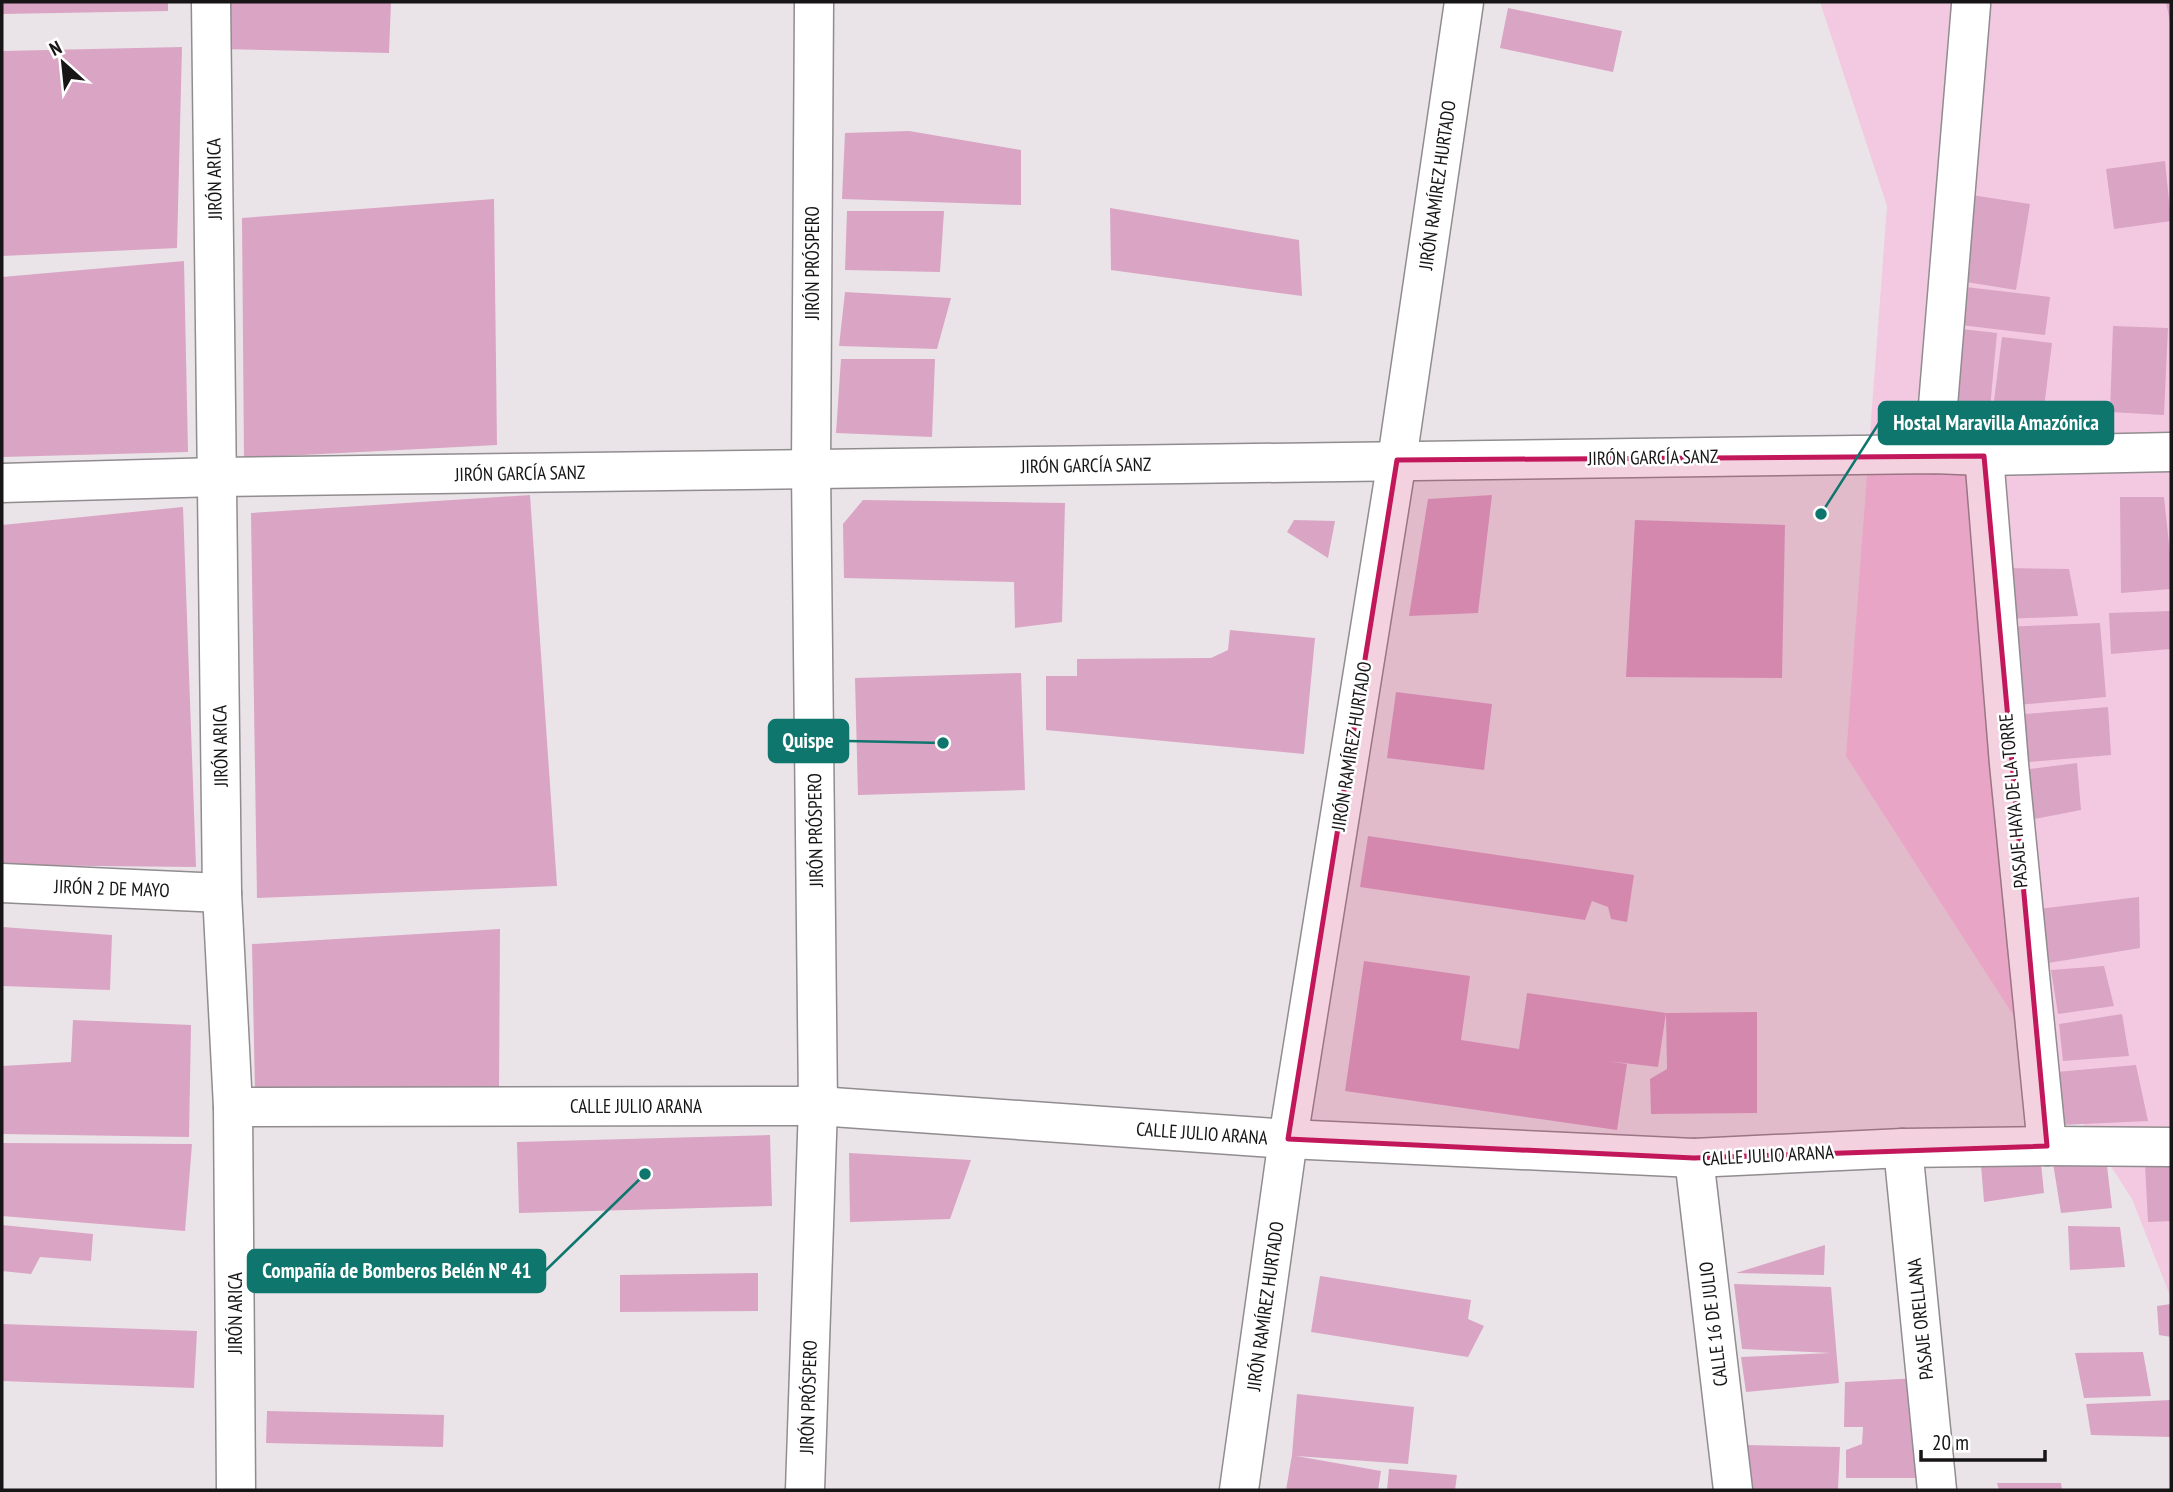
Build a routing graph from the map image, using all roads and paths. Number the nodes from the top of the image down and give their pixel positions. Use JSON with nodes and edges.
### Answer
{"nodes":[{"id":1,"x":211,"y":2,"type":"edge"},
{"id":2,"x":814,"y":2,"type":"edge"},
{"id":3,"x":1464,"y":2,"type":"edge"},
{"id":4,"x":1970,"y":5,"type":"dead end"},
{"id":5,"x":2171,"y":452,"type":"edge"},
{"id":6,"x":1934,"y":454,"type":"junction"},
{"id":7,"x":1984,"y":456,"type":"junction"},
{"id":8,"x":1397,"y":460,"type":"junction"},
{"id":9,"x":811,"y":469,"type":"junction"},
{"id":10,"x":218,"y":477,"type":"junction"},
{"id":11,"x":2,"y":483,"type":"edge"},
{"id":12,"x":2,"y":883,"type":"edge"},
{"id":13,"x":222,"y":892,"type":"junction"},
{"id":14,"x":818,"y":1106,"type":"junction"},
{"id":15,"x":233,"y":1107,"type":"junction"},
{"id":16,"x":1288,"y":1139,"type":"junction"},
{"id":17,"x":2047,"y":1146,"type":"junction"},
{"id":18,"x":2171,"y":1147,"type":"edge"},
{"id":19,"x":1903,"y":1148,"type":"junction"},
{"id":20,"x":1694,"y":1158,"type":"junction"},
{"id":21,"x":236,"y":1490,"type":"edge"},
{"id":22,"x":805,"y":1490,"type":"edge"},
{"id":23,"x":1239,"y":1490,"type":"edge"},
{"id":24,"x":1733,"y":1490,"type":"edge"},
{"id":25,"x":1937,"y":1490,"type":"edge"}],
"edges":[{"from":1,"to":10,"type":"street","name":"JIRÓN ARICA"},
{"from":2,"to":9,"type":"street","name":"JIRÓN PRÓSPERO"},
{"from":3,"to":8,"type":"street","name":"JIRÓN RAMÍREZ HURTADO"},
{"from":4,"to":6,"type":"street"},
{"from":5,"to":7,"type":"street","name":"JIRÓN GARCÍA SANZ"},
{"from":6,"to":7,"type":"street","name":"JIRÓN GARCÍA SANZ"},
{"from":6,"to":8,"type":"street","name":"JIRÓN GARCÍA SANZ"},
{"from":7,"to":17,"type":"street","name":"PASAJE HAYA DE LA TORRE"},
{"from":8,"to":9,"type":"street","name":"JIRÓN GARCÍA SANZ"},
{"from":8,"to":16,"type":"street","name":"JIRÓN RAMÍREZ HURTADO"},
{"from":9,"to":10,"type":"street","name":"JIRÓN GARCÍA SANZ"},
{"from":9,"to":14,"type":"street","name":"JIRÓN PRÓSPERO"},
{"from":10,"to":11,"type":"street","name":"JIRÓN GARCÍA SANZ"},
{"from":10,"to":13,"type":"street","name":"JIRÓN ARICA"},
{"from":12,"to":13,"type":"street","name":"JIRÓN 2 DE MAYO"},
{"from":13,"to":15,"type":"street","name":"JIRÓN ARICA"},
{"from":14,"to":15,"type":"street","name":"CALLE JULIO ARANA"},
{"from":14,"to":16,"type":"street","name":"CALLE JULIO ARANA"},
{"from":14,"to":22,"type":"street","name":"JIRÓN PRÓSPERO"},
{"from":15,"to":21,"type":"street","name":"JIRÓN ARICA"},
{"from":16,"to":20,"type":"street","name":"CALLE JULIO ARANA"},
{"from":16,"to":23,"type":"street","name":"JIRÓN RAMÍREZ HURTADO"},
{"from":17,"to":18,"type":"street","name":"CALLE JULIO ARANA"},
{"from":17,"to":19,"type":"street","name":"CALLE JULIO ARANA"},
{"from":19,"to":20,"type":"street","name":"CALLE JULIO ARANA"},
{"from":19,"to":25,"type":"street","name":"PASAJE ORELLANA"},
{"from":20,"to":24,"type":"street","name":"CALLE 16 DE JULIO"}]}
